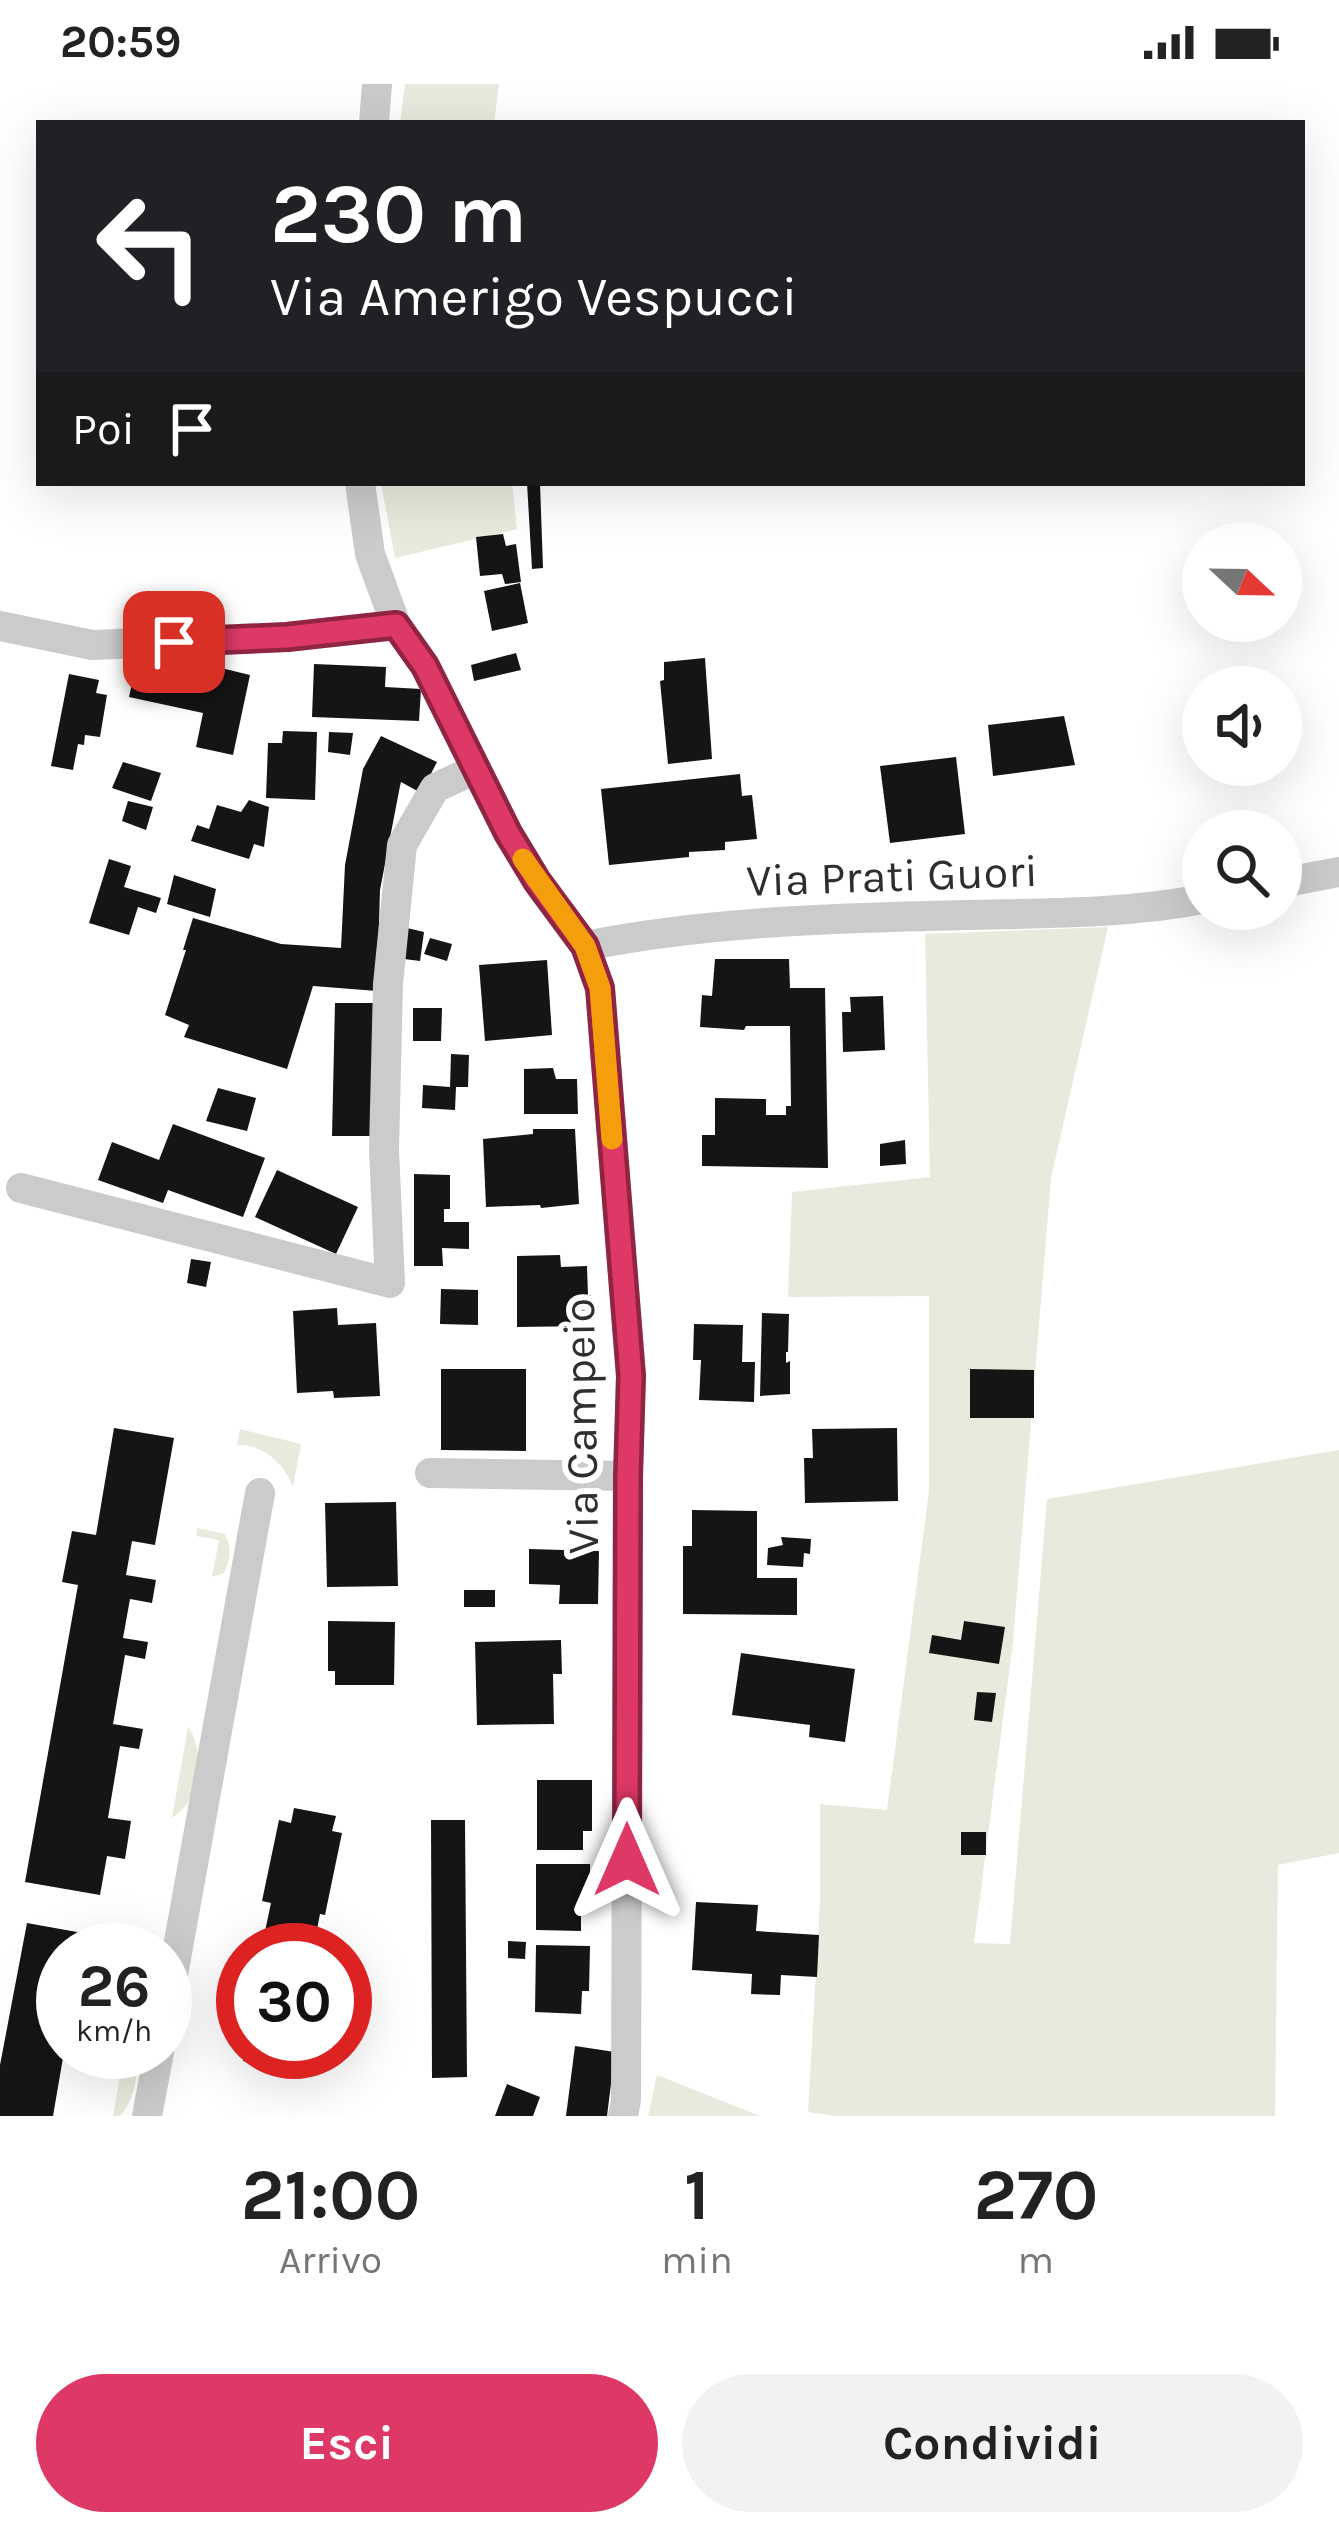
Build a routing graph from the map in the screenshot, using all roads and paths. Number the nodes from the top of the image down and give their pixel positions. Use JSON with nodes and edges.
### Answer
{"nodes":[{"id":1,"x":377,"y":84,"type":"edge"},
{"id":2,"x":374,"y":120,"type":"edge"},
{"id":3,"x":360,"y":486,"type":"edge"},
{"id":4,"x":396,"y":625,"type":"junction"},
{"id":5,"x":0,"y":626,"type":"edge"},
{"id":6,"x":476,"y":770,"type":"junction"},
{"id":7,"x":1339,"y":872,"type":"edge"},
{"id":8,"x":1302,"y":879,"type":"edge"},
{"id":9,"x":1182,"y":902,"type":"edge"},
{"id":10,"x":585,"y":946,"type":"junction"},
{"id":11,"x":21,"y":1188,"type":"dead end"},
{"id":12,"x":430,"y":1473,"type":"dead end"},
{"id":13,"x":628,"y":1476,"type":"junction"},
{"id":14,"x":260,"y":1493,"type":"dead end"},
{"id":15,"x":182,"y":1923,"type":"edge"},
{"id":16,"x":154,"y":2079,"type":"edge"},
{"id":17,"x":147,"y":2116,"type":"edge"},
{"id":18,"x":623,"y":2116,"type":"edge"}],
"edges":[{"from":1,"to":2,"type":"street"},
{"from":3,"to":4,"type":"street","name":"Via Campeio"},
{"from":4,"to":5,"type":"street"},
{"from":4,"to":6,"type":"street","name":"Via Campeio"},
{"from":6,"to":10,"type":"street","name":"Via Campeio"},
{"from":6,"to":11,"type":"street"},
{"from":7,"to":8,"type":"street"},
{"from":9,"to":10,"type":"street","name":"Via Prati Guori"},
{"from":10,"to":13,"type":"street","name":"Via Campeio"},
{"from":12,"to":13,"type":"street"},
{"from":13,"to":18,"type":"street","name":"Via Campeio"},
{"from":14,"to":15,"type":"street"},
{"from":16,"to":17,"type":"street"}]}
